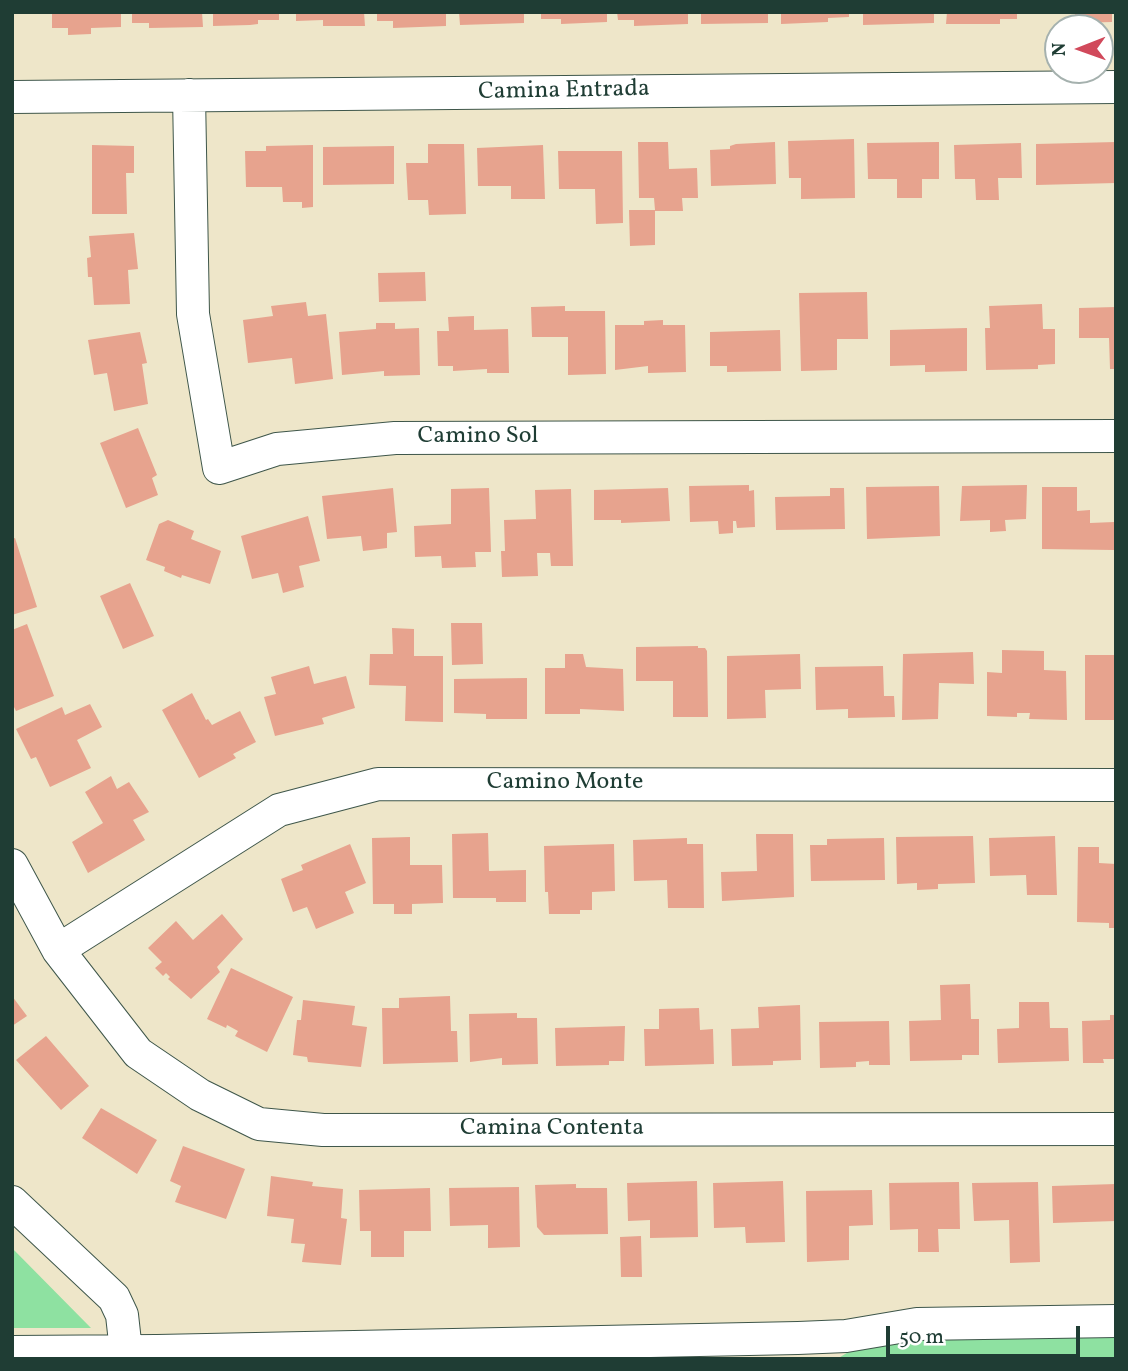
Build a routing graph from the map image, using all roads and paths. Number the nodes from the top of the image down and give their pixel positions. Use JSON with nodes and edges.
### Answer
{"nodes":[{"id":1,"x":1116,"y":87,"type":"edge"},
{"id":2,"x":190,"y":95,"type":"junction"},
{"id":3,"x":12,"y":97,"type":"edge"},
{"id":4,"x":1116,"y":436,"type":"edge"},
{"id":5,"x":1116,"y":785,"type":"edge"},
{"id":6,"x":12,"y":865,"type":"edge"},
{"id":7,"x":58,"y":950,"type":"junction"},
{"id":8,"x":1116,"y":1129,"type":"edge"},
{"id":9,"x":12,"y":1202,"type":"edge"},
{"id":10,"x":1116,"y":1321,"type":"edge"},
{"id":11,"x":798,"y":1348,"type":"edge"},
{"id":12,"x":12,"y":1352,"type":"edge"},
{"id":13,"x":126,"y":1352,"type":"junction"}],
"edges":[{"from":1,"to":2,"type":"street","name":"Camina Entrada"},
{"from":2,"to":3,"type":"street","name":"Camina Entrada"},
{"from":2,"to":4,"type":"street","name":"Camino Sol"},
{"from":5,"to":7,"type":"street","name":"Camino Monte"},
{"from":6,"to":7,"type":"street","name":"Camina Contenta"},
{"from":7,"to":8,"type":"street","name":"Camina Contenta"},
{"from":9,"to":13,"type":"street"},
{"from":10,"to":11,"type":"street"},
{"from":11,"to":13,"type":"street"},
{"from":12,"to":13,"type":"street"}]}
